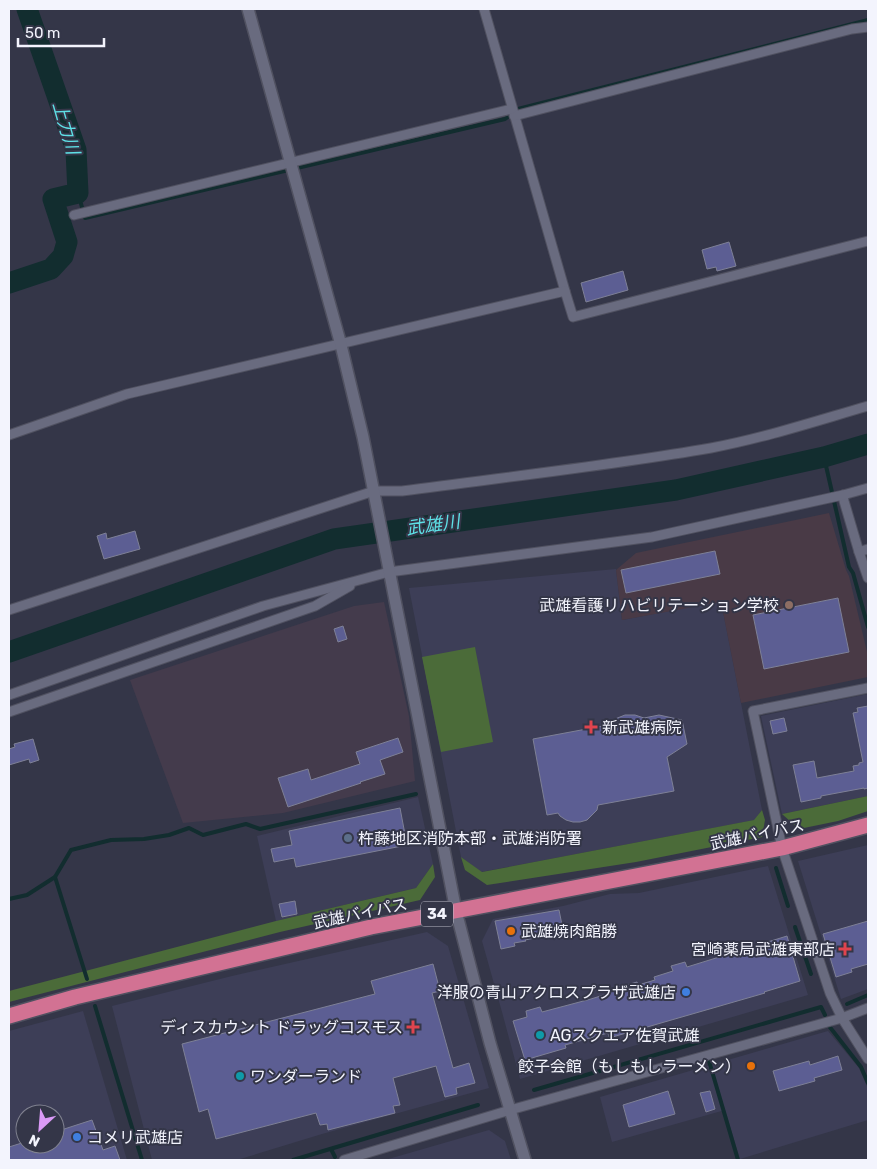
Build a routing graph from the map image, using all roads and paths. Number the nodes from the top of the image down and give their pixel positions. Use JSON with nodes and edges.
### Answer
{"nodes":[{"id":1,"x":248,"y":9,"type":"edge"},
{"id":2,"x":484,"y":9,"type":"edge"},
{"id":3,"x":868,"y":27,"type":"edge"},
{"id":4,"x":513,"y":112,"type":"junction"},
{"id":5,"x":290,"y":162,"type":"junction"},
{"id":6,"x":74,"y":215,"type":"dead end"},
{"id":7,"x":868,"y":241,"type":"edge"},
{"id":8,"x":565,"y":291,"type":"junction"},
{"id":9,"x":341,"y":345,"type":"junction"},
{"id":10,"x":868,"y":406,"type":"edge"},
{"id":11,"x":9,"y":435,"type":"edge"},
{"id":12,"x":868,"y":488,"type":"edge"},
{"id":13,"x":374,"y":493,"type":"junction"},
{"id":14,"x":843,"y":495,"type":"junction"},
{"id":15,"x":868,"y":549,"type":"edge"},
{"id":16,"x":859,"y":552,"type":"junction"},
{"id":17,"x":389,"y":570,"type":"junction"},
{"id":18,"x":868,"y":578,"type":"edge"},
{"id":19,"x":362,"y":579,"type":"junction"},
{"id":20,"x":9,"y":610,"type":"edge"},
{"id":21,"x":868,"y":688,"type":"edge"},
{"id":22,"x":9,"y":695,"type":"edge"},
{"id":23,"x":9,"y":712,"type":"edge"},
{"id":24,"x":868,"y":825,"type":"edge"},
{"id":25,"x":782,"y":848,"type":"junction"},
{"id":26,"x":456,"y":911,"type":"junction"},
{"id":27,"x":868,"y":1008,"type":"edge"},
{"id":28,"x":9,"y":1016,"type":"edge"},
{"id":29,"x":842,"y":1018,"type":"junction"},
{"id":30,"x":868,"y":1059,"type":"edge"},
{"id":31,"x":510,"y":1110,"type":"junction"},
{"id":32,"x":344,"y":1160,"type":"edge"},
{"id":33,"x":525,"y":1160,"type":"edge"}],
"edges":[{"from":1,"to":5,"type":"street"},
{"from":2,"to":4,"type":"street"},
{"from":3,"to":4,"type":"street"},
{"from":4,"to":5,"type":"street"},
{"from":4,"to":8,"type":"street"},
{"from":5,"to":6,"type":"street"},
{"from":5,"to":9,"type":"street"},
{"from":7,"to":8,"type":"street"},
{"from":8,"to":9,"type":"street"},
{"from":9,"to":11,"type":"street"},
{"from":9,"to":13,"type":"street"},
{"from":10,"to":13,"type":"street"},
{"from":12,"to":14,"type":"street"},
{"from":13,"to":17,"type":"street"},
{"from":13,"to":20,"type":"street"},
{"from":14,"to":16,"type":"street"},
{"from":14,"to":17,"type":"street"},
{"from":15,"to":16,"type":"street"},
{"from":16,"to":18,"type":"street"},
{"from":17,"to":19,"type":"street"},
{"from":17,"to":26,"type":"street"},
{"from":19,"to":22,"type":"street"},
{"from":19,"to":23,"type":"street"},
{"from":21,"to":25,"type":"street"},
{"from":24,"to":25,"type":"highway","name":"武雄バイパス","number":"34"},
{"from":25,"to":26,"type":"highway","name":"武雄バイパス","number":"34"},
{"from":25,"to":29,"type":"street"},
{"from":26,"to":28,"type":"highway","name":"武雄バイパス","number":"34"},
{"from":26,"to":31,"type":"street"},
{"from":27,"to":29,"type":"street"},
{"from":29,"to":30,"type":"street"},
{"from":29,"to":31,"type":"street"},
{"from":31,"to":32,"type":"street"},
{"from":31,"to":33,"type":"street"}]}
